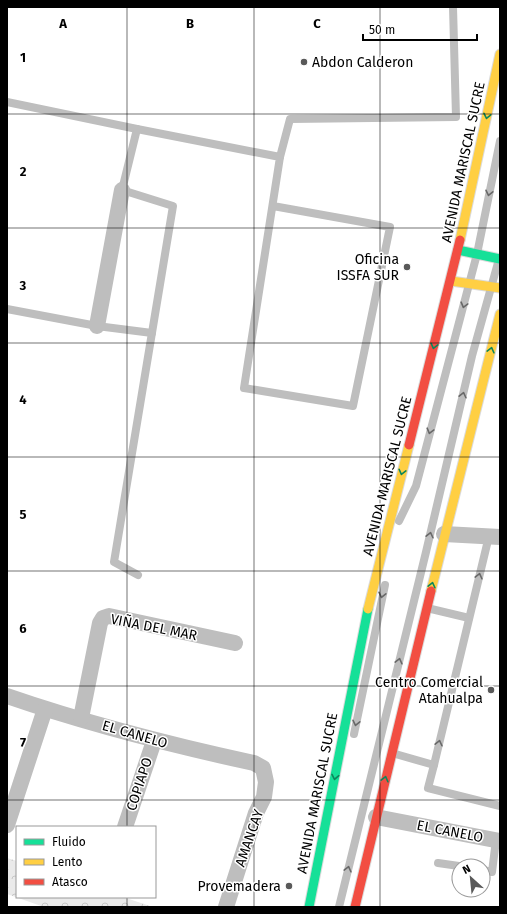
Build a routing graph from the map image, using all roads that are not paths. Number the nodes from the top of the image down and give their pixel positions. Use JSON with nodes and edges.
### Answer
{"nodes":[{"id":1,"x":453,"y":7,"type":"edge"},
{"id":2,"x":500,"y":54,"type":"edge"},
{"id":3,"x":7,"y":102,"type":"edge"},
{"id":4,"x":137,"y":129,"type":"junction"},
{"id":5,"x":500,"y":141,"type":"edge"},
{"id":6,"x":280,"y":157,"type":"junction"},
{"id":7,"x":122,"y":190,"type":"junction"},
{"id":8,"x":273,"y":206,"type":"junction"},
{"id":9,"x":458,"y":250,"type":"junction"},
{"id":10,"x":477,"y":254,"type":"junction"},
{"id":11,"x":500,"y":258,"type":"edge"},
{"id":12,"x":451,"y":282,"type":"junction"},
{"id":13,"x":469,"y":285,"type":"junction"},
{"id":14,"x":495,"y":288,"type":"edge"},
{"id":15,"x":7,"y":309,"type":"edge"},
{"id":16,"x":500,"y":314,"type":"edge"},
{"id":17,"x":97,"y":326,"type":"junction"},
{"id":18,"x":152,"y":333,"type":"junction"},
{"id":19,"x":444,"y":534,"type":"junction"},
{"id":20,"x":494,"y":537,"type":"edge"},
{"id":21,"x":392,"y":547,"type":"dead end"},
{"id":22,"x":138,"y":575,"type":"dead end"},
{"id":23,"x":386,"y":577,"type":"dead end"},
{"id":24,"x":426,"y":607,"type":"junction"},
{"id":25,"x":469,"y":618,"type":"junction"},
{"id":26,"x":235,"y":643,"type":"dead end"},
{"id":27,"x":7,"y":696,"type":"edge"},
{"id":28,"x":45,"y":709,"type":"junction"},
{"id":29,"x":81,"y":718,"type":"junction"},
{"id":30,"x":154,"y":741,"type":"junction"},
{"id":31,"x":351,"y":744,"type":"dead end"},
{"id":32,"x":391,"y":753,"type":"junction"},
{"id":33,"x":434,"y":765,"type":"junction"},
{"id":34,"x":263,"y":768,"type":"joint"},
{"id":35,"x":500,"y":806,"type":"edge"},
{"id":36,"x":376,"y":817,"type":"junction"},
{"id":37,"x":7,"y":825,"type":"edge"},
{"id":38,"x":125,"y":826,"type":"edge"},
{"id":39,"x":498,"y":840,"type":"edge"},
{"id":40,"x":330,"y":845,"type":"dead end"},
{"id":41,"x":438,"y":863,"type":"dead end"},
{"id":42,"x":451,"y":865,"type":"edge"},
{"id":43,"x":496,"y":872,"type":"edge"},
{"id":44,"x":226,"y":907,"type":"edge"},
{"id":45,"x":308,"y":907,"type":"edge"},
{"id":46,"x":317,"y":907,"type":"edge"},
{"id":47,"x":339,"y":907,"type":"edge"},
{"id":48,"x":355,"y":907,"type":"edge"}],
"edges":[{"from":1,"to":6,"type":"lane"},
{"from":2,"to":9,"type":"main road","name":"AVENIDA MARISCAL SUCRE","one_way":true},
{"from":3,"to":4,"type":"lane"},
{"from":4,"to":6,"type":"lane"},
{"from":4,"to":7,"type":"lane"},
{"from":5,"to":10,"type":"lane","one_way":true},
{"from":6,"to":8,"type":"lane"},
{"from":7,"to":17,"type":"street"},
{"from":7,"to":18,"type":"lane"},
{"from":8,"to":8,"type":"lane"},
{"from":9,"to":10,"type":"main road"},
{"from":9,"to":12,"type":"main road","name":"AVENIDA MARISCAL SUCRE"},
{"from":10,"to":11,"type":"main road"},
{"from":10,"to":13,"type":"lane"},
{"from":11,"to":14,"type":"lane"},
{"from":12,"to":13,"type":"main road"},
{"from":12,"to":45,"type":"main road","name":"AVENIDA MARISCAL SUCRE","one_way":true},
{"from":13,"to":14,"type":"main road"},
{"from":13,"to":21,"type":"lane","one_way":true},
{"from":47,"to":14,"type":"lane","one_way":true},
{"from":15,"to":17,"type":"lane"},
{"from":19,"to":16,"type":"main road","one_way":true},
{"from":17,"to":18,"type":"lane"},
{"from":18,"to":22,"type":"lane"},
{"from":19,"to":20,"type":"street"},
{"from":24,"to":19,"type":"main road","one_way":true},
{"from":25,"to":20,"type":"lane","one_way":true},
{"from":23,"to":31,"type":"lane","one_way":true},
{"from":24,"to":25,"type":"lane"},
{"from":24,"to":32,"type":"main road"},
{"from":33,"to":25,"type":"lane","one_way":true},
{"from":26,"to":29,"type":"street","name":"VIÑA DEL MAR"},
{"from":27,"to":28,"type":"street","name":"EL CANELO"},
{"from":28,"to":29,"type":"street","name":"EL CANELO"},
{"from":28,"to":37,"type":"street"},
{"from":29,"to":30,"type":"street","name":"EL CANELO"},
{"from":30,"to":34,"type":"street","name":"EL CANELO"},
{"from":30,"to":38,"type":"street","name":"COPIAPO"},
{"from":32,"to":33,"type":"lane"},
{"from":36,"to":32,"type":"main road","one_way":true},
{"from":33,"to":35,"type":"lane"},
{"from":34,"to":44,"type":"street","name":"AMANCAY"},
{"from":36,"to":39,"type":"street","name":"EL CANELO"},
{"from":36,"to":48,"type":"main road"},
{"from":39,"to":43,"type":"lane"},
{"from":40,"to":46,"type":"lane"},
{"from":41,"to":42,"type":"lane"}]}
